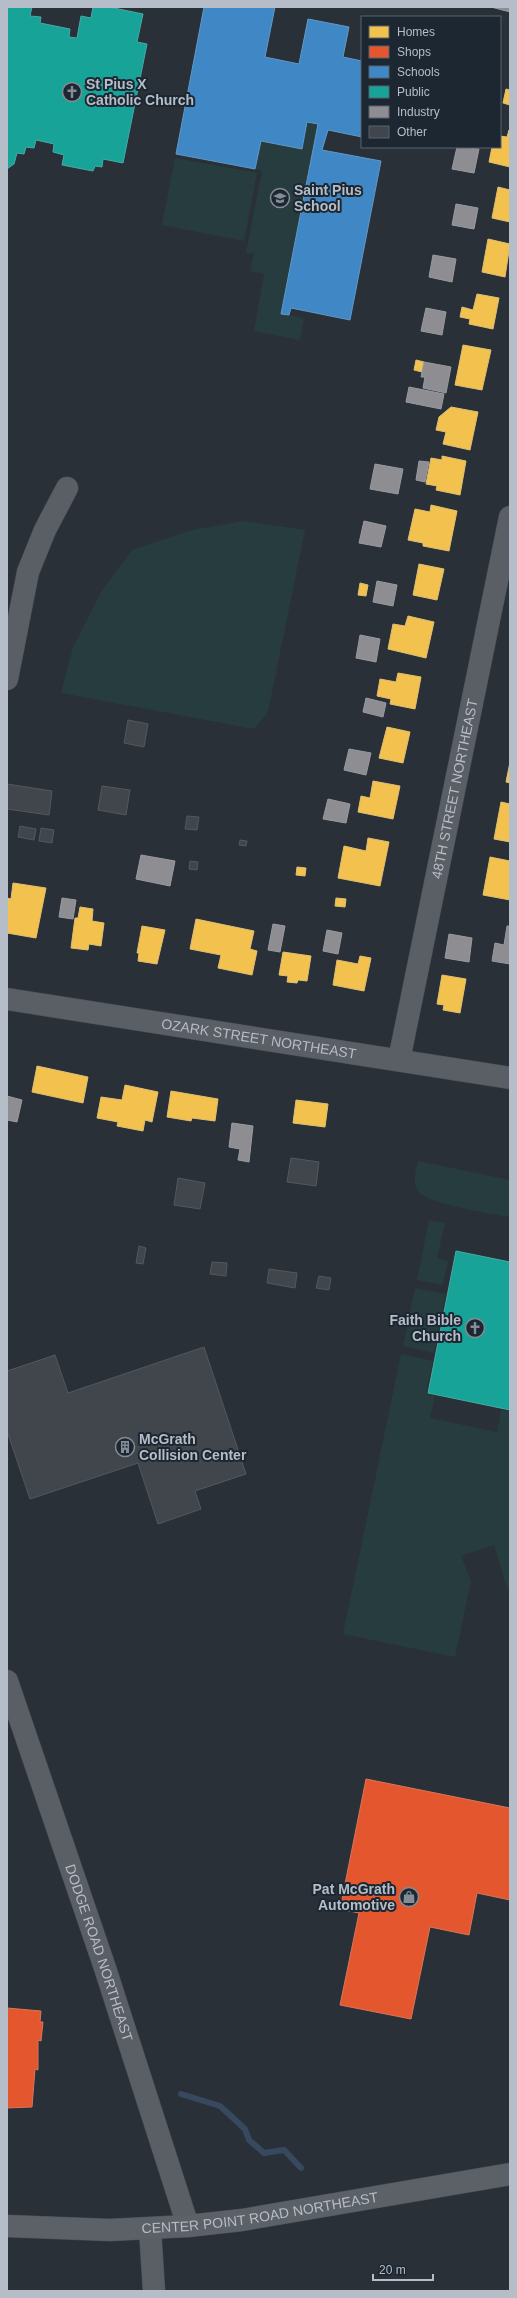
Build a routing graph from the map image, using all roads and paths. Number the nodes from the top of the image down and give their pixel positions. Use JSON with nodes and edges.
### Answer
{"nodes":[{"id":1,"x":67,"y":488,"type":"dead end"},
{"id":2,"x":510,"y":517,"type":"edge"},
{"id":3,"x":7,"y":679,"type":"edge"},
{"id":4,"x":7,"y":999,"type":"edge"},
{"id":5,"x":399,"y":1060,"type":"junction"},
{"id":6,"x":510,"y":1078,"type":"edge"},
{"id":7,"x":7,"y":1681,"type":"edge"},
{"id":8,"x":510,"y":2174,"type":"edge"},
{"id":9,"x":7,"y":2226,"type":"edge"},
{"id":10,"x":188,"y":2226,"type":"junction"},
{"id":11,"x":150,"y":2229,"type":"junction"},
{"id":12,"x":154,"y":2291,"type":"edge"}],
"edges":[{"from":1,"to":3,"type":"street"},
{"from":2,"to":5,"type":"street","name":"48TH STREET NORTHEAST"},
{"from":4,"to":5,"type":"street","name":"OZARK STREET NORTHEAST"},
{"from":5,"to":6,"type":"street","name":"OZARK STREET NORTHEAST"},
{"from":7,"to":10,"type":"street","name":"DODGE ROAD NORTHEAST"},
{"from":8,"to":10,"type":"main road","name":"CENTER POINT ROAD NORTHEAST"},
{"from":9,"to":11,"type":"main road","name":"CENTER POINT ROAD NORTHEAST"},
{"from":10,"to":11,"type":"main road","name":"CENTER POINT ROAD NORTHEAST"},
{"from":11,"to":12,"type":"street"}]}
